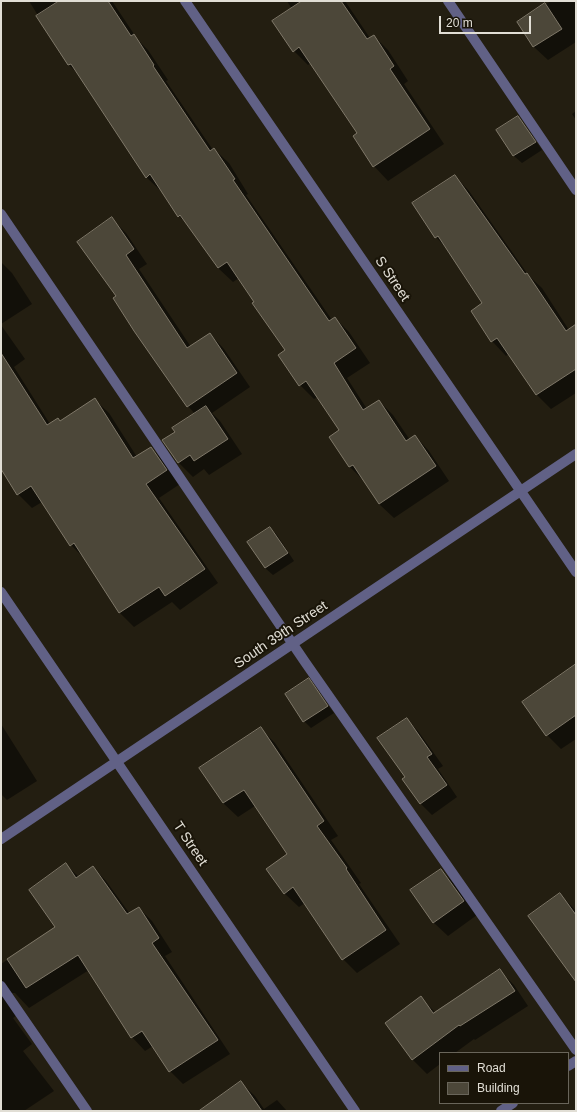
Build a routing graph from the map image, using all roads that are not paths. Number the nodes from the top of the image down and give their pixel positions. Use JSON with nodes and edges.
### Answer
{"nodes":[{"id":1,"x":185,"y":1,"type":"edge"},
{"id":2,"x":448,"y":1,"type":"edge"},
{"id":3,"x":576,"y":190,"type":"edge"},
{"id":4,"x":1,"y":214,"type":"edge"},
{"id":5,"x":576,"y":454,"type":"edge"},
{"id":6,"x":521,"y":490,"type":"junction"},
{"id":7,"x":576,"y":572,"type":"edge"},
{"id":8,"x":1,"y":592,"type":"edge"},
{"id":9,"x":292,"y":644,"type":"junction"},
{"id":10,"x":116,"y":762,"type":"junction"},
{"id":11,"x":1,"y":839,"type":"edge"},
{"id":12,"x":1,"y":986,"type":"edge"},
{"id":13,"x":576,"y":1050,"type":"edge"},
{"id":14,"x":512,"y":1104,"type":"edge"},
{"id":15,"x":87,"y":1111,"type":"edge"},
{"id":16,"x":355,"y":1111,"type":"edge"},
{"id":17,"x":501,"y":1111,"type":"edge"}],
"edges":[{"from":1,"to":6,"type":"street","name":"S Street"},
{"from":2,"to":3,"type":"street"},
{"from":4,"to":9,"type":"street"},
{"from":5,"to":6,"type":"street","name":"South 39th Street"},
{"from":6,"to":7,"type":"street","name":"S Street"},
{"from":6,"to":9,"type":"street","name":"South 39th Street"},
{"from":8,"to":10,"type":"street","name":"T Street"},
{"from":9,"to":10,"type":"street","name":"South 39th Street"},
{"from":9,"to":13,"type":"street"},
{"from":10,"to":11,"type":"street","name":"South 39th Street"},
{"from":10,"to":16,"type":"street","name":"T Street"},
{"from":12,"to":15,"type":"street"},
{"from":14,"to":17,"type":"street"}]}
